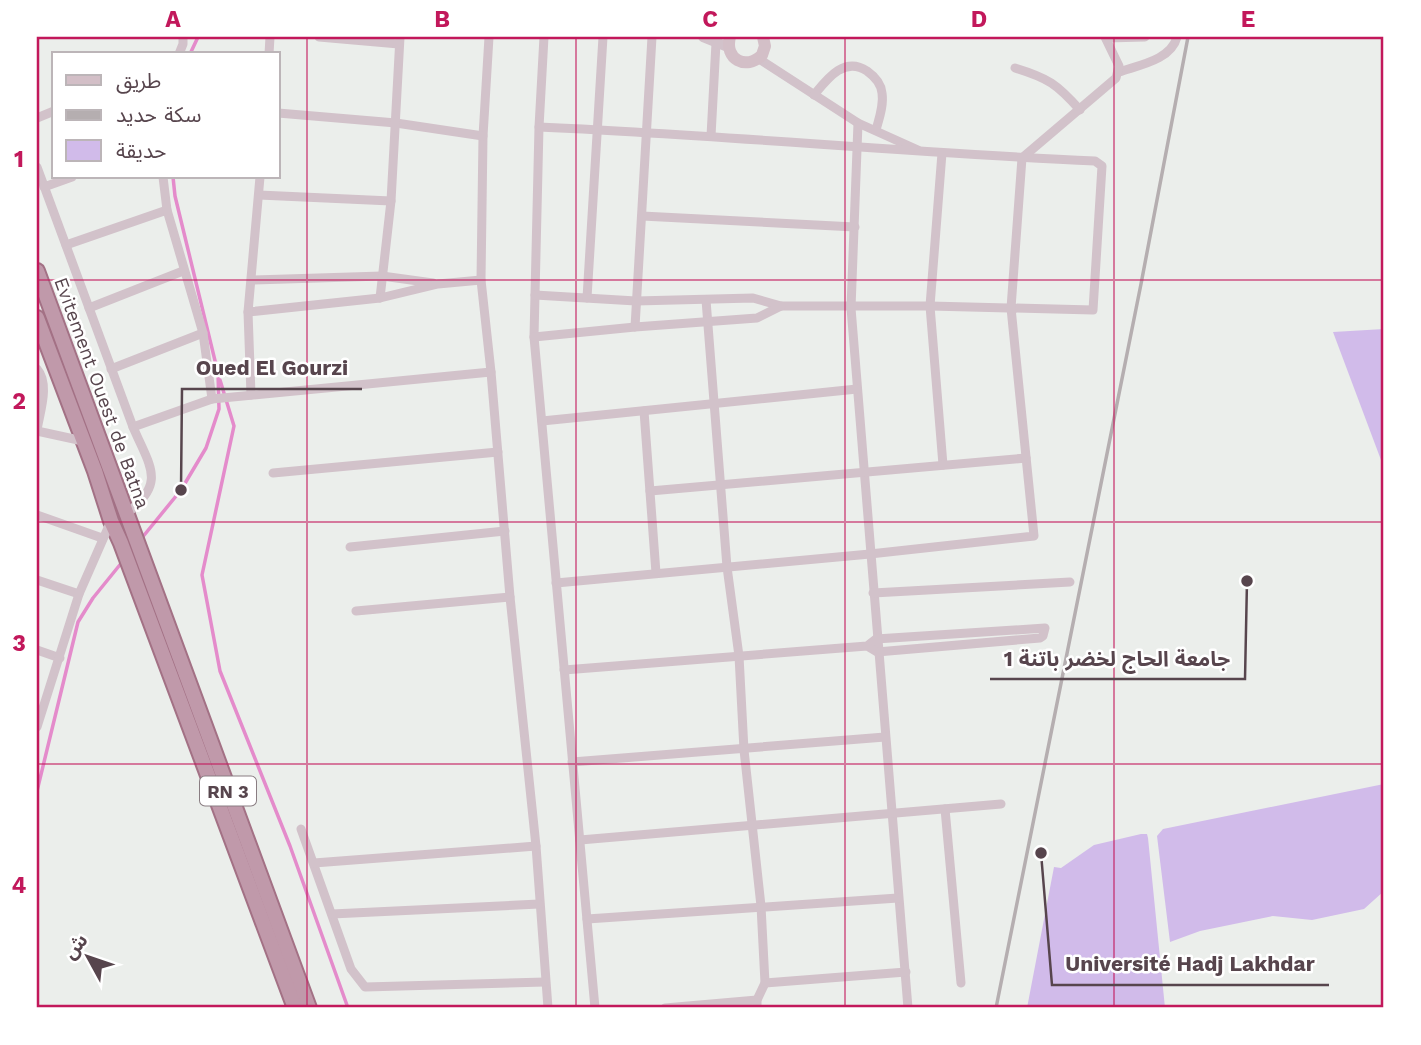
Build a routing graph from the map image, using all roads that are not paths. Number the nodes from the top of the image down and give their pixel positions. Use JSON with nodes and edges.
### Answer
{"nodes":[{"id":1,"x":319,"y":37,"type":"edge"},
{"id":2,"x":489,"y":37,"type":"edge"},
{"id":3,"x":544,"y":37,"type":"edge"},
{"id":4,"x":603,"y":37,"type":"edge"},
{"id":5,"x":652,"y":37,"type":"edge"},
{"id":6,"x":703,"y":37,"type":"edge"},
{"id":7,"x":763,"y":37,"type":"edge"},
{"id":8,"x":1106,"y":37,"type":"edge"},
{"id":9,"x":1145,"y":37,"type":"edge"},
{"id":10,"x":1177,"y":37,"type":"edge"},
{"id":11,"x":400,"y":40,"type":"edge"},
{"id":12,"x":725,"y":42,"type":"edge"},
{"id":13,"x":759,"y":58,"type":"junction"},
{"id":14,"x":1015,"y":68,"type":"dead end"},
{"id":15,"x":1119,"y":72,"type":"junction"},
{"id":16,"x":814,"y":95,"type":"junction"},
{"id":17,"x":1080,"y":110,"type":"junction"},
{"id":18,"x":280,"y":113,"type":"edge"},
{"id":19,"x":858,"y":122,"type":"junction"},
{"id":20,"x":396,"y":123,"type":"junction"},
{"id":21,"x":539,"y":127,"type":"junction"},
{"id":22,"x":598,"y":130,"type":"junction"},
{"id":23,"x":876,"y":131,"type":"junction"},
{"id":24,"x":647,"y":132,"type":"junction"},
{"id":25,"x":483,"y":136,"type":"junction"},
{"id":26,"x":711,"y":136,"type":"junction"},
{"id":27,"x":858,"y":148,"type":"junction"},
{"id":28,"x":921,"y":151,"type":"junction"},
{"id":29,"x":942,"y":153,"type":"junction"},
{"id":30,"x":1022,"y":158,"type":"junction"},
{"id":31,"x":37,"y":167,"type":"edge"},
{"id":32,"x":69,"y":178,"type":"edge"},
{"id":33,"x":163,"y":178,"type":"edge"},
{"id":34,"x":260,"y":178,"type":"edge"},
{"id":35,"x":44,"y":187,"type":"junction"},
{"id":36,"x":259,"y":195,"type":"junction"},
{"id":37,"x":391,"y":201,"type":"junction"},
{"id":38,"x":167,"y":210,"type":"junction"},
{"id":39,"x":642,"y":216,"type":"junction"},
{"id":40,"x":855,"y":227,"type":"junction"},
{"id":41,"x":66,"y":246,"type":"junction"},
{"id":42,"x":37,"y":271,"type":"edge"},
{"id":43,"x":183,"y":271,"type":"junction"},
{"id":44,"x":382,"y":276,"type":"junction"},
{"id":45,"x":252,"y":280,"type":"junction"},
{"id":46,"x":481,"y":280,"type":"junction"},
{"id":47,"x":438,"y":284,"type":"junction"},
{"id":48,"x":535,"y":295,"type":"junction"},
{"id":49,"x":380,"y":298,"type":"junction"},
{"id":50,"x":587,"y":298,"type":"junction"},
{"id":51,"x":706,"y":300,"type":"junction"},
{"id":52,"x":636,"y":301,"type":"junction"},
{"id":53,"x":781,"y":306,"type":"junction"},
{"id":54,"x":930,"y":306,"type":"junction"},
{"id":55,"x":89,"y":308,"type":"junction"},
{"id":56,"x":851,"y":308,"type":"junction"},
{"id":57,"x":1011,"y":308,"type":"junction"},
{"id":58,"x":248,"y":312,"type":"junction"},
{"id":59,"x":37,"y":318,"type":"edge"},
{"id":60,"x":707,"y":323,"type":"junction"},
{"id":61,"x":635,"y":327,"type":"junction"},
{"id":62,"x":203,"y":332,"type":"junction"},
{"id":63,"x":534,"y":337,"type":"junction"},
{"id":64,"x":54,"y":363,"type":"junction"},
{"id":65,"x":111,"y":369,"type":"junction"},
{"id":66,"x":39,"y":371,"type":"edge"},
{"id":67,"x":491,"y":372,"type":"junction"},
{"id":68,"x":857,"y":389,"type":"junction"},
{"id":69,"x":251,"y":395,"type":"junction"},
{"id":70,"x":215,"y":399,"type":"junction"},
{"id":71,"x":714,"y":405,"type":"junction"},
{"id":72,"x":643,"y":411,"type":"junction"},
{"id":73,"x":542,"y":421,"type":"junction"},
{"id":74,"x":133,"y":427,"type":"junction"},
{"id":75,"x":37,"y":430,"type":"edge"},
{"id":76,"x":83,"y":441,"type":"junction"},
{"id":77,"x":498,"y":453,"type":"junction"},
{"id":78,"x":1026,"y":458,"type":"junction"},
{"id":79,"x":943,"y":465,"type":"junction"},
{"id":80,"x":863,"y":472,"type":"junction"},
{"id":81,"x":272,"y":473,"type":"dead end"},
{"id":82,"x":720,"y":485,"type":"junction"},
{"id":83,"x":650,"y":491,"type":"junction"},
{"id":84,"x":126,"y":514,"type":"junction"},
{"id":85,"x":37,"y":515,"type":"edge"},
{"id":86,"x":111,"y":521,"type":"junction"},
{"id":87,"x":505,"y":531,"type":"junction"},
{"id":88,"x":102,"y":538,"type":"junction"},
{"id":89,"x":351,"y":547,"type":"dead end"},
{"id":90,"x":870,"y":554,"type":"junction"},
{"id":91,"x":727,"y":567,"type":"junction"},
{"id":92,"x":656,"y":573,"type":"junction"},
{"id":93,"x":141,"y":578,"type":"junction"},
{"id":94,"x":37,"y":580,"type":"edge"},
{"id":95,"x":1070,"y":582,"type":"dead end"},
{"id":96,"x":556,"y":583,"type":"junction"},
{"id":97,"x":873,"y":593,"type":"junction"},
{"id":98,"x":79,"y":594,"type":"junction"},
{"id":99,"x":510,"y":597,"type":"junction"},
{"id":100,"x":356,"y":611,"type":"dead end"},
{"id":101,"x":876,"y":639,"type":"junction"},
{"id":102,"x":867,"y":646,"type":"junction"},
{"id":103,"x":37,"y":650,"type":"edge"},
{"id":104,"x":877,"y":652,"type":"junction"},
{"id":105,"x":738,"y":656,"type":"junction"},
{"id":106,"x":60,"y":658,"type":"junction"},
{"id":107,"x":564,"y":670,"type":"junction"},
{"id":108,"x":37,"y":724,"type":"edge"},
{"id":109,"x":885,"y":737,"type":"junction"},
{"id":110,"x":744,"y":750,"type":"junction"},
{"id":111,"x":572,"y":762,"type":"junction"},
{"id":112,"x":1001,"y":804,"type":"dead end"},
{"id":113,"x":945,"y":809,"type":"junction"},
{"id":114,"x":891,"y":814,"type":"junction"},
{"id":115,"x":752,"y":827,"type":"junction"},
{"id":116,"x":301,"y":829,"type":"dead end"},
{"id":117,"x":579,"y":840,"type":"junction"},
{"id":118,"x":536,"y":846,"type":"junction"},
{"id":119,"x":314,"y":863,"type":"junction"},
{"id":120,"x":898,"y":898,"type":"junction"},
{"id":121,"x":539,"y":904,"type":"junction"},
{"id":122,"x":761,"y":906,"type":"junction"},
{"id":123,"x":332,"y":914,"type":"junction"},
{"id":124,"x":587,"y":919,"type":"junction"},
{"id":125,"x":906,"y":972,"type":"junction"},
{"id":126,"x":545,"y":982,"type":"junction"},
{"id":127,"x":961,"y":982,"type":"dead end"},
{"id":128,"x":765,"y":983,"type":"junction"},
{"id":129,"x":757,"y":1004,"type":"edge"},
{"id":130,"x":296,"y":1008,"type":"edge"},
{"id":131,"x":309,"y":1008,"type":"edge"},
{"id":132,"x":548,"y":1008,"type":"edge"},
{"id":133,"x":595,"y":1008,"type":"edge"},
{"id":134,"x":664,"y":1008,"type":"edge"},
{"id":135,"x":908,"y":1008,"type":"edge"}],
"edges":[{"from":1,"to":11,"type":"street"},
{"from":2,"to":25,"type":"street"},
{"from":3,"to":21,"type":"street"},
{"from":4,"to":22,"type":"street"},
{"from":5,"to":24,"type":"street"},
{"from":6,"to":12,"type":"street"},
{"from":7,"to":13,"type":"main road"},
{"from":8,"to":9,"type":"street"},
{"from":8,"to":15,"type":"street"},
{"from":10,"to":15,"type":"street"},
{"from":11,"to":20,"type":"street"},
{"from":12,"to":13,"type":"main road"},
{"from":12,"to":26,"type":"street"},
{"from":13,"to":16,"type":"street"},
{"from":14,"to":17,"type":"street"},
{"from":15,"to":17,"type":"street"},
{"from":16,"to":19,"type":"street"},
{"from":16,"to":23,"type":"street"},
{"from":17,"to":30,"type":"street"},
{"from":18,"to":20,"type":"street"},
{"from":19,"to":23,"type":"street"},
{"from":19,"to":27,"type":"street"},
{"from":20,"to":25,"type":"street"},
{"from":20,"to":37,"type":"street"},
{"from":21,"to":22,"type":"street"},
{"from":21,"to":48,"type":"street"},
{"from":22,"to":24,"type":"street"},
{"from":22,"to":50,"type":"street"},
{"from":23,"to":28,"type":"street"},
{"from":24,"to":26,"type":"street"},
{"from":24,"to":39,"type":"street"},
{"from":25,"to":46,"type":"street"},
{"from":26,"to":27,"type":"street"},
{"from":27,"to":28,"type":"street"},
{"from":27,"to":40,"type":"street"},
{"from":28,"to":29,"type":"street"},
{"from":29,"to":30,"type":"street"},
{"from":29,"to":54,"type":"street"},
{"from":30,"to":57,"type":"street"},
{"from":30,"to":57,"type":"street"},
{"from":31,"to":35,"type":"street"},
{"from":32,"to":35,"type":"street"},
{"from":33,"to":38,"type":"street"},
{"from":34,"to":36,"type":"street"},
{"from":35,"to":41,"type":"street"},
{"from":36,"to":37,"type":"street"},
{"from":36,"to":45,"type":"street"},
{"from":37,"to":44,"type":"street"},
{"from":38,"to":41,"type":"street"},
{"from":38,"to":43,"type":"street"},
{"from":39,"to":40,"type":"street"},
{"from":39,"to":52,"type":"street"},
{"from":40,"to":56,"type":"street"},
{"from":41,"to":55,"type":"street"},
{"from":42,"to":84,"type":"highway","name":"Evitement Ouest de Batna","number":"RN 3"},
{"from":43,"to":55,"type":"street"},
{"from":43,"to":62,"type":"street"},
{"from":44,"to":45,"type":"street"},
{"from":44,"to":47,"type":"street"},
{"from":44,"to":49,"type":"street"},
{"from":45,"to":58,"type":"street"},
{"from":46,"to":47,"type":"street"},
{"from":46,"to":67,"type":"street"},
{"from":47,"to":49,"type":"street"},
{"from":48,"to":50,"type":"street"},
{"from":48,"to":63,"type":"street"},
{"from":49,"to":58,"type":"street"},
{"from":50,"to":52,"type":"street"},
{"from":51,"to":52,"type":"street"},
{"from":51,"to":53,"type":"street"},
{"from":51,"to":60,"type":"street"},
{"from":52,"to":61,"type":"street"},
{"from":53,"to":56,"type":"street"},
{"from":53,"to":60,"type":"street"},
{"from":54,"to":56,"type":"street"},
{"from":54,"to":57,"type":"street"},
{"from":54,"to":79,"type":"street"},
{"from":55,"to":65,"type":"street"},
{"from":56,"to":68,"type":"street"},
{"from":57,"to":78,"type":"street"},
{"from":58,"to":69,"type":"street"},
{"from":59,"to":64,"type":"highway","name":"Evitement Ouest de Batna","number":"RN 3"},
{"from":60,"to":61,"type":"street"},
{"from":60,"to":71,"type":"street"},
{"from":61,"to":63,"type":"street"},
{"from":62,"to":65,"type":"street"},
{"from":62,"to":70,"type":"street"},
{"from":63,"to":73,"type":"street"},
{"from":64,"to":66,"type":"street"},
{"from":64,"to":76,"type":"highway","name":"Evitement Ouest de Batna","number":"RN 3"},
{"from":65,"to":74,"type":"street"},
{"from":66,"to":75,"type":"street"},
{"from":67,"to":69,"type":"street"},
{"from":67,"to":77,"type":"street"},
{"from":68,"to":71,"type":"street"},
{"from":68,"to":80,"type":"street"},
{"from":69,"to":70,"type":"street"},
{"from":70,"to":74,"type":"street"},
{"from":71,"to":72,"type":"street"},
{"from":71,"to":82,"type":"street"},
{"from":72,"to":73,"type":"street"},
{"from":72,"to":83,"type":"street"},
{"from":73,"to":96,"type":"street"},
{"from":74,"to":84,"type":"street"},
{"from":75,"to":76,"type":"street"},
{"from":76,"to":86,"type":"highway","name":"Evitement Ouest de Batna","number":"RN 3"},
{"from":77,"to":81,"type":"street"},
{"from":77,"to":87,"type":"street"},
{"from":78,"to":79,"type":"street"},
{"from":78,"to":90,"type":"street"},
{"from":79,"to":80,"type":"street"},
{"from":80,"to":82,"type":"street"},
{"from":80,"to":90,"type":"street"},
{"from":82,"to":83,"type":"street"},
{"from":82,"to":91,"type":"street"},
{"from":83,"to":92,"type":"street"},
{"from":84,"to":93,"type":"highway","name":"Evitement Ouest de Batna","number":"RN 3"},
{"from":85,"to":88,"type":"street"},
{"from":86,"to":88,"type":"street"},
{"from":86,"to":93,"type":"highway","name":"Evitement Ouest de Batna","number":"RN 3"},
{"from":87,"to":89,"type":"street"},
{"from":87,"to":99,"type":"street"},
{"from":88,"to":98,"type":"street"},
{"from":90,"to":91,"type":"street"},
{"from":90,"to":97,"type":"street"},
{"from":91,"to":92,"type":"street"},
{"from":91,"to":105,"type":"street"},
{"from":92,"to":96,"type":"street"},
{"from":93,"to":130,"type":"highway","number":"RN 3"},
{"from":93,"to":131,"type":"highway","number":"RN 3"},
{"from":94,"to":98,"type":"street"},
{"from":95,"to":97,"type":"street"},
{"from":96,"to":107,"type":"street"},
{"from":97,"to":101,"type":"street"},
{"from":98,"to":106,"type":"street"},
{"from":99,"to":100,"type":"street"},
{"from":99,"to":118,"type":"street"},
{"from":101,"to":102,"type":"street"},
{"from":101,"to":104,"type":"street"},
{"from":101,"to":104,"type":"street"},
{"from":102,"to":104,"type":"street"},
{"from":102,"to":105,"type":"street"},
{"from":103,"to":106,"type":"street"},
{"from":104,"to":109,"type":"street"},
{"from":105,"to":107,"type":"street"},
{"from":105,"to":110,"type":"street"},
{"from":106,"to":108,"type":"street"},
{"from":107,"to":111,"type":"street"},
{"from":109,"to":110,"type":"street"},
{"from":109,"to":114,"type":"street"},
{"from":110,"to":111,"type":"street"},
{"from":110,"to":115,"type":"street"},
{"from":111,"to":117,"type":"street"},
{"from":112,"to":113,"type":"street"},
{"from":113,"to":114,"type":"street"},
{"from":113,"to":127,"type":"street"},
{"from":114,"to":115,"type":"street"},
{"from":114,"to":120,"type":"street"},
{"from":115,"to":117,"type":"street"},
{"from":115,"to":122,"type":"street"},
{"from":116,"to":119,"type":"street"},
{"from":117,"to":124,"type":"street"},
{"from":118,"to":119,"type":"street"},
{"from":118,"to":121,"type":"street"},
{"from":119,"to":123,"type":"street"},
{"from":120,"to":122,"type":"street"},
{"from":120,"to":125,"type":"street"},
{"from":121,"to":123,"type":"street"},
{"from":121,"to":126,"type":"street"},
{"from":122,"to":124,"type":"street"},
{"from":122,"to":128,"type":"street"},
{"from":123,"to":126,"type":"street"},
{"from":124,"to":133,"type":"street"},
{"from":125,"to":128,"type":"street"},
{"from":125,"to":135,"type":"street"},
{"from":126,"to":132,"type":"street"},
{"from":128,"to":129,"type":"street"},
{"from":129,"to":134,"type":"street"}]}
